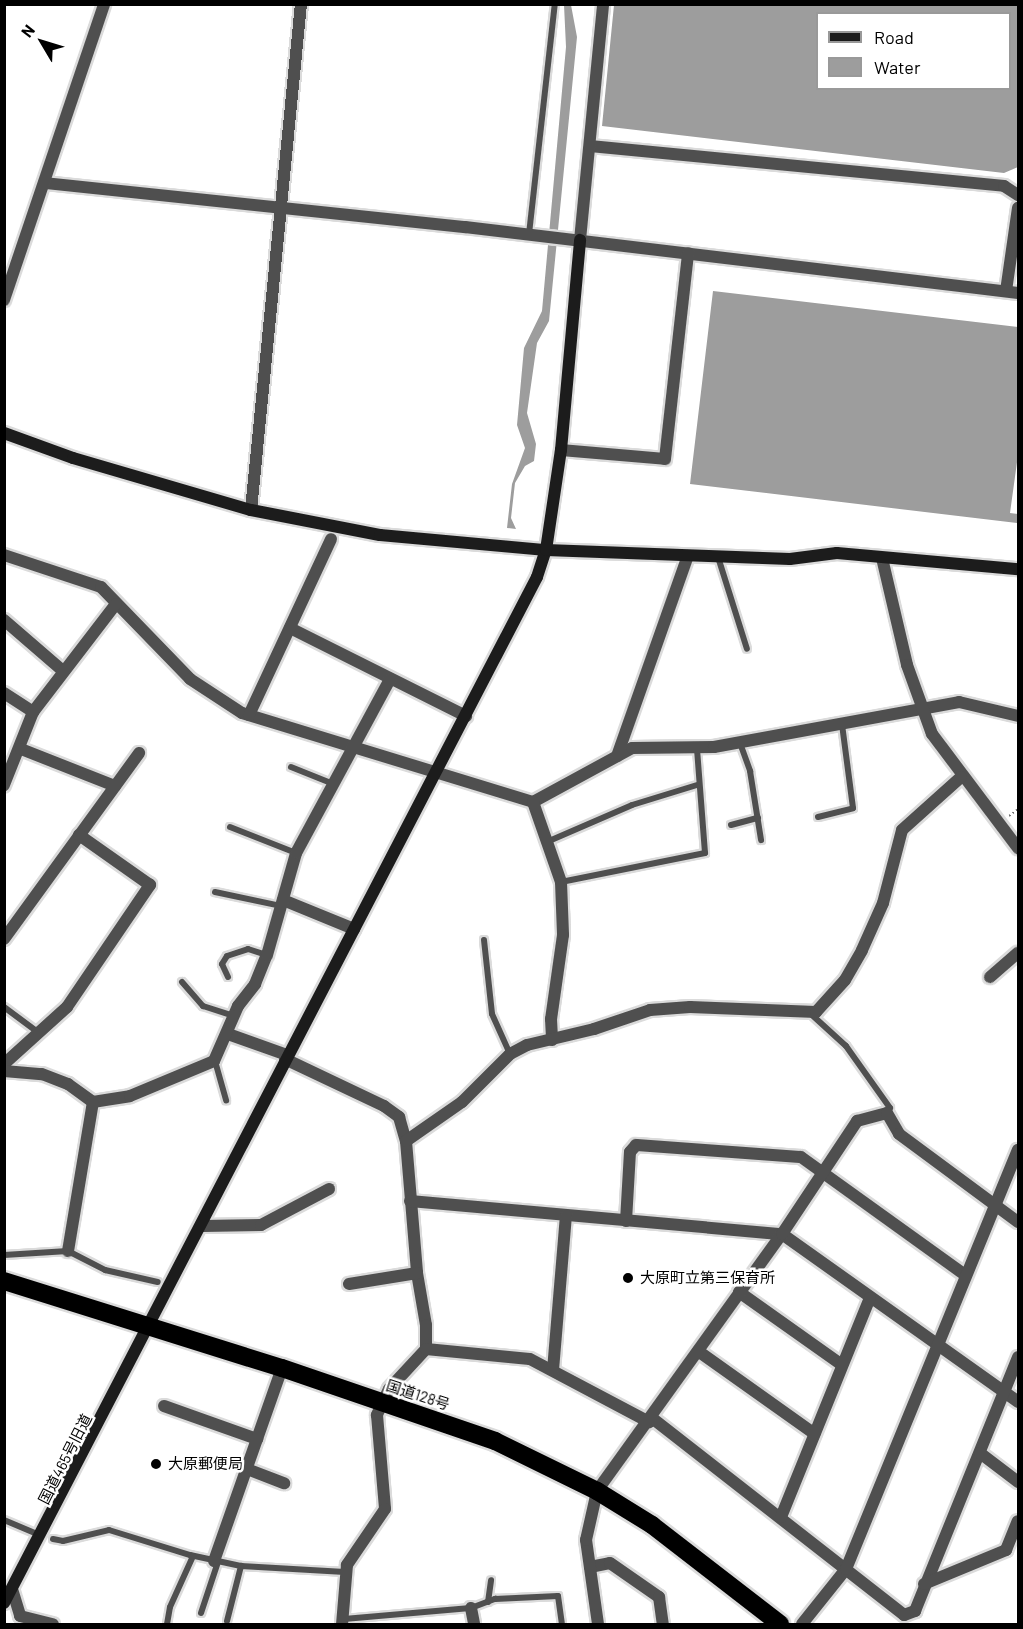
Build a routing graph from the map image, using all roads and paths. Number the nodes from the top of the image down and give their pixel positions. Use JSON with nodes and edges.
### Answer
{"nodes":[{"id":1,"x":104,"y":4,"type":"edge"},
{"id":2,"x":301,"y":4,"type":"edge"},
{"id":3,"x":555,"y":4,"type":"edge"},
{"id":4,"x":603,"y":4,"type":"edge"},
{"id":5,"x":590,"y":146,"type":"junction"},
{"id":6,"x":45,"y":183,"type":"junction"},
{"id":7,"x":1018,"y":195,"type":"edge"},
{"id":8,"x":281,"y":206,"type":"junction"},
{"id":9,"x":1018,"y":208,"type":"edge"},
{"id":10,"x":531,"y":234,"type":"junction"},
{"id":11,"x":580,"y":240,"type":"junction"},
{"id":12,"x":688,"y":253,"type":"junction"},
{"id":13,"x":1005,"y":291,"type":"junction"},
{"id":14,"x":1018,"y":293,"type":"edge"},
{"id":15,"x":4,"y":300,"type":"edge"},
{"id":16,"x":4,"y":433,"type":"edge"},
{"id":17,"x":561,"y":450,"type":"junction"},
{"id":18,"x":251,"y":510,"type":"junction"},
{"id":19,"x":331,"y":539,"type":"dead end"},
{"id":20,"x":546,"y":550,"type":"junction"},
{"id":21,"x":4,"y":555,"type":"edge"},
{"id":22,"x":688,"y":556,"type":"junction"},
{"id":23,"x":718,"y":557,"type":"junction"},
{"id":24,"x":882,"y":558,"type":"junction"},
{"id":25,"x":1018,"y":569,"type":"edge"},
{"id":26,"x":116,"y":604,"type":"junction"},
{"id":27,"x":4,"y":620,"type":"edge"},
{"id":28,"x":290,"y":628,"type":"junction"},
{"id":29,"x":747,"y":649,"type":"dead end"},
{"id":30,"x":63,"y":671,"type":"junction"},
{"id":31,"x":390,"y":678,"type":"junction"},
{"id":32,"x":4,"y":693,"type":"edge"},
{"id":33,"x":926,"y":710,"type":"junction"},
{"id":34,"x":33,"y":712,"type":"junction"},
{"id":35,"x":249,"y":715,"type":"junction"},
{"id":36,"x":466,"y":716,"type":"junction"},
{"id":37,"x":1018,"y":716,"type":"edge"},
{"id":38,"x":842,"y":724,"type":"junction"},
{"id":39,"x":740,"y":742,"type":"junction"},
{"id":40,"x":697,"y":748,"type":"junction"},
{"id":41,"x":21,"y":749,"type":"junction"},
{"id":42,"x":349,"y":749,"type":"junction"},
{"id":43,"x":139,"y":753,"type":"dead end"},
{"id":44,"x":617,"y":756,"type":"junction"},
{"id":45,"x":291,"y":767,"type":"dead end"},
{"id":46,"x":436,"y":773,"type":"junction"},
{"id":47,"x":961,"y":777,"type":"junction"},
{"id":48,"x":331,"y":783,"type":"junction"},
{"id":49,"x":4,"y":785,"type":"edge"},
{"id":50,"x":697,"y":785,"type":"junction"},
{"id":51,"x":115,"y":786,"type":"junction"},
{"id":52,"x":533,"y":802,"type":"junction"},
{"id":53,"x":818,"y":817,"type":"dead end"},
{"id":54,"x":758,"y":818,"type":"junction"},
{"id":55,"x":731,"y":825,"type":"dead end"},
{"id":56,"x":230,"y":827,"type":"dead end"},
{"id":57,"x":79,"y":835,"type":"junction"},
{"id":58,"x":762,"y":840,"type":"dead end"},
{"id":59,"x":549,"y":841,"type":"junction"},
{"id":60,"x":1018,"y":849,"type":"edge"},
{"id":61,"x":296,"y":853,"type":"junction"},
{"id":62,"x":561,"y":882,"type":"junction"},
{"id":63,"x":216,"y":892,"type":"dead end"},
{"id":64,"x":282,"y":903,"type":"junction"},
{"id":65,"x":354,"y":929,"type":"junction"},
{"id":66,"x":5,"y":936,"type":"edge"},
{"id":67,"x":484,"y":940,"type":"dead end"},
{"id":68,"x":1018,"y":952,"type":"edge"},
{"id":69,"x":267,"y":955,"type":"junction"},
{"id":70,"x":228,"y":977,"type":"dead end"},
{"id":71,"x":990,"y":977,"type":"dead end"},
{"id":72,"x":182,"y":982,"type":"dead end"},
{"id":73,"x":4,"y":1007,"type":"edge"},
{"id":74,"x":811,"y":1014,"type":"junction"},
{"id":75,"x":234,"y":1017,"type":"junction"},
{"id":76,"x":39,"y":1033,"type":"junction"},
{"id":77,"x":228,"y":1034,"type":"junction"},
{"id":78,"x":552,"y":1040,"type":"junction"},
{"id":79,"x":510,"y":1054,"type":"junction"},
{"id":80,"x":286,"y":1057,"type":"junction"},
{"id":81,"x":214,"y":1060,"type":"junction"},
{"id":82,"x":4,"y":1064,"type":"edge"},
{"id":83,"x":4,"y":1071,"type":"edge"},
{"id":84,"x":226,"y":1100,"type":"dead end"},
{"id":85,"x":93,"y":1102,"type":"junction"},
{"id":86,"x":887,"y":1113,"type":"junction"},
{"id":87,"x":406,"y":1141,"type":"junction"},
{"id":88,"x":1018,"y":1150,"type":"edge"},
{"id":89,"x":822,"y":1171,"type":"junction"},
{"id":90,"x":328,"y":1189,"type":"dead end"},
{"id":91,"x":410,"y":1201,"type":"junction"},
{"id":92,"x":994,"y":1204,"type":"junction"},
{"id":93,"x":567,"y":1216,"type":"junction"},
{"id":94,"x":626,"y":1221,"type":"junction"},
{"id":95,"x":1018,"y":1222,"type":"edge"},
{"id":96,"x":203,"y":1226,"type":"junction"},
{"id":97,"x":782,"y":1234,"type":"junction"},
{"id":98,"x":68,"y":1251,"type":"junction"},
{"id":99,"x":4,"y":1255,"type":"edge"},
{"id":100,"x":417,"y":1273,"type":"junction"},
{"id":101,"x":964,"y":1274,"type":"junction"},
{"id":102,"x":4,"y":1281,"type":"edge"},
{"id":103,"x":158,"y":1282,"type":"dead end"},
{"id":104,"x":350,"y":1284,"type":"dead end"},
{"id":105,"x":739,"y":1292,"type":"junction"},
{"id":106,"x":870,"y":1298,"type":"junction"},
{"id":107,"x":148,"y":1326,"type":"junction"},
{"id":108,"x":935,"y":1344,"type":"junction"},
{"id":109,"x":426,"y":1349,"type":"junction"},
{"id":110,"x":698,"y":1351,"type":"junction"},
{"id":111,"x":1018,"y":1357,"type":"edge"},
{"id":112,"x":842,"y":1365,"type":"junction"},
{"id":113,"x":282,"y":1368,"type":"junction"},
{"id":114,"x":553,"y":1370,"type":"junction"},
{"id":115,"x":1004,"y":1392,"type":"junction"},
{"id":116,"x":381,"y":1401,"type":"junction"},
{"id":117,"x":1018,"y":1402,"type":"edge"},
{"id":118,"x":164,"y":1406,"type":"dead end"},
{"id":119,"x":650,"y":1420,"type":"junction"},
{"id":120,"x":815,"y":1434,"type":"junction"},
{"id":121,"x":257,"y":1439,"type":"junction"},
{"id":122,"x":980,"y":1453,"type":"junction"},
{"id":123,"x":247,"y":1469,"type":"junction"},
{"id":124,"x":1018,"y":1482,"type":"edge"},
{"id":125,"x":284,"y":1483,"type":"dead end"},
{"id":126,"x":597,"y":1491,"type":"junction"},
{"id":127,"x":781,"y":1517,"type":"junction"},
{"id":128,"x":4,"y":1520,"type":"edge"},
{"id":129,"x":1018,"y":1521,"type":"edge"},
{"id":130,"x":47,"y":1538,"type":"junction"},
{"id":131,"x":193,"y":1556,"type":"junction"},
{"id":132,"x":216,"y":1561,"type":"junction"},
{"id":133,"x":241,"y":1566,"type":"junction"},
{"id":134,"x":590,"y":1567,"type":"junction"},
{"id":135,"x":846,"y":1569,"type":"junction"},
{"id":136,"x":345,"y":1572,"type":"junction"},
{"id":137,"x":491,"y":1580,"type":"dead end"},
{"id":138,"x":924,"y":1584,"type":"junction"},
{"id":139,"x":12,"y":1589,"type":"junction"},
{"id":140,"x":488,"y":1602,"type":"junction"},
{"id":141,"x":4,"y":1603,"type":"edge"},
{"id":142,"x":471,"y":1608,"type":"junction"},
{"id":143,"x":201,"y":1613,"type":"dead end"},
{"id":144,"x":19,"y":1620,"type":"edge"},
{"id":145,"x":226,"y":1621,"type":"dead end"},
{"id":146,"x":343,"y":1622,"type":"edge"},
{"id":147,"x":561,"y":1623,"type":"edge"},
{"id":148,"x":53,"y":1624,"type":"edge"},
{"id":149,"x":167,"y":1624,"type":"edge"},
{"id":150,"x":474,"y":1624,"type":"edge"},
{"id":151,"x":598,"y":1624,"type":"edge"},
{"id":152,"x":663,"y":1624,"type":"edge"},
{"id":153,"x":780,"y":1624,"type":"edge"},
{"id":154,"x":802,"y":1624,"type":"edge"}],
"edges":[{"from":1,"to":6,"type":"street"},
{"from":2,"to":8,"type":"street"},
{"from":3,"to":10,"type":"lane"},
{"from":4,"to":5,"type":"street"},
{"from":5,"to":7,"type":"street"},
{"from":5,"to":11,"type":"street"},
{"from":6,"to":8,"type":"street"},
{"from":6,"to":15,"type":"street"},
{"from":8,"to":10,"type":"street"},
{"from":8,"to":18,"type":"street"},
{"from":9,"to":13,"type":"street"},
{"from":10,"to":11,"type":"street"},
{"from":11,"to":12,"type":"street"},
{"from":11,"to":17,"type":"street","name":"国道465号旧道"},
{"from":12,"to":13,"type":"street"},
{"from":12,"to":17,"type":"street"},
{"from":13,"to":14,"type":"street"},
{"from":16,"to":18,"type":"street"},
{"from":17,"to":20,"type":"street","name":"国道465号旧道"},
{"from":18,"to":20,"type":"street"},
{"from":19,"to":28,"type":"street"},
{"from":20,"to":22,"type":"street"},
{"from":20,"to":36,"type":"street","name":"国道465号旧道"},
{"from":21,"to":26,"type":"street"},
{"from":22,"to":23,"type":"street"},
{"from":22,"to":44,"type":"street"},
{"from":23,"to":24,"type":"street"},
{"from":23,"to":29,"type":"lane"},
{"from":24,"to":25,"type":"street"},
{"from":24,"to":33,"type":"street"},
{"from":26,"to":30,"type":"street"},
{"from":26,"to":35,"type":"street"},
{"from":27,"to":30,"type":"street"},
{"from":28,"to":31,"type":"street"},
{"from":28,"to":35,"type":"street"},
{"from":30,"to":34,"type":"street"},
{"from":31,"to":36,"type":"street"},
{"from":31,"to":42,"type":"street"},
{"from":32,"to":34,"type":"street"},
{"from":33,"to":37,"type":"street"},
{"from":33,"to":38,"type":"street"},
{"from":33,"to":47,"type":"street"},
{"from":34,"to":41,"type":"street"},
{"from":35,"to":42,"type":"street"},
{"from":36,"to":46,"type":"street","name":"国道465号旧道"},
{"from":38,"to":39,"type":"street"},
{"from":38,"to":53,"type":"lane"},
{"from":39,"to":40,"type":"street"},
{"from":39,"to":54,"type":"lane"},
{"from":40,"to":44,"type":"street"},
{"from":40,"to":50,"type":"lane"},
{"from":41,"to":49,"type":"street"},
{"from":41,"to":51,"type":"street"},
{"from":42,"to":46,"type":"street"},
{"from":42,"to":48,"type":"street"},
{"from":43,"to":51,"type":"street"},
{"from":44,"to":52,"type":"street"},
{"from":45,"to":48,"type":"lane"},
{"from":46,"to":52,"type":"street"},
{"from":46,"to":65,"type":"street","name":"国道465号旧道"},
{"from":47,"to":60,"type":"street"},
{"from":47,"to":74,"type":"street"},
{"from":48,"to":61,"type":"street"},
{"from":50,"to":59,"type":"lane"},
{"from":50,"to":62,"type":"lane"},
{"from":51,"to":57,"type":"street"},
{"from":52,"to":59,"type":"street"},
{"from":54,"to":55,"type":"lane"},
{"from":54,"to":58,"type":"lane"},
{"from":56,"to":61,"type":"lane"},
{"from":57,"to":66,"type":"street"},
{"from":57,"to":76,"type":"street"},
{"from":59,"to":62,"type":"street"},
{"from":61,"to":64,"type":"street"},
{"from":62,"to":78,"type":"street"},
{"from":63,"to":64,"type":"lane"},
{"from":64,"to":65,"type":"street"},
{"from":64,"to":69,"type":"street"},
{"from":65,"to":80,"type":"street","name":"国道465号旧道"},
{"from":67,"to":79,"type":"lane"},
{"from":68,"to":71,"type":"street"},
{"from":69,"to":70,"type":"lane"},
{"from":69,"to":75,"type":"street"},
{"from":72,"to":75,"type":"lane"},
{"from":73,"to":76,"type":"lane"},
{"from":74,"to":78,"type":"street"},
{"from":74,"to":86,"type":"lane"},
{"from":75,"to":77,"type":"street"},
{"from":76,"to":82,"type":"street"},
{"from":77,"to":80,"type":"street"},
{"from":77,"to":81,"type":"street"},
{"from":78,"to":79,"type":"street"},
{"from":79,"to":87,"type":"street"},
{"from":80,"to":87,"type":"street"},
{"from":80,"to":96,"type":"street","name":"国道465号旧道"},
{"from":81,"to":84,"type":"lane"},
{"from":81,"to":85,"type":"street"},
{"from":83,"to":85,"type":"street"},
{"from":85,"to":98,"type":"street"},
{"from":86,"to":89,"type":"street"},
{"from":86,"to":92,"type":"street"},
{"from":87,"to":91,"type":"street"},
{"from":88,"to":92,"type":"street"},
{"from":89,"to":94,"type":"street"},
{"from":89,"to":97,"type":"street"},
{"from":89,"to":101,"type":"street"},
{"from":90,"to":96,"type":"street"},
{"from":91,"to":93,"type":"street"},
{"from":91,"to":100,"type":"street"},
{"from":92,"to":95,"type":"street"},
{"from":92,"to":101,"type":"street"},
{"from":93,"to":94,"type":"street"},
{"from":93,"to":114,"type":"street"},
{"from":94,"to":97,"type":"street"},
{"from":96,"to":107,"type":"street","name":"国道465号旧道"},
{"from":97,"to":105,"type":"street"},
{"from":97,"to":106,"type":"street"},
{"from":98,"to":99,"type":"lane"},
{"from":98,"to":103,"type":"lane"},
{"from":100,"to":104,"type":"street"},
{"from":100,"to":109,"type":"street"},
{"from":101,"to":108,"type":"street"},
{"from":102,"to":107,"type":"highway","name":"国道128号"},
{"from":105,"to":110,"type":"street"},
{"from":105,"to":112,"type":"street"},
{"from":106,"to":108,"type":"street"},
{"from":106,"to":112,"type":"street"},
{"from":107,"to":113,"type":"highway","name":"国道128号"},
{"from":107,"to":130,"type":"street","name":"国道465号旧道"},
{"from":108,"to":115,"type":"street"},
{"from":108,"to":135,"type":"street"},
{"from":109,"to":114,"type":"street"},
{"from":109,"to":116,"type":"street"},
{"from":110,"to":119,"type":"street"},
{"from":110,"to":120,"type":"street"},
{"from":111,"to":115,"type":"street"},
{"from":112,"to":120,"type":"street"},
{"from":113,"to":116,"type":"highway","name":"国道128号"},
{"from":113,"to":121,"type":"street"},
{"from":114,"to":119,"type":"street"},
{"from":115,"to":117,"type":"street"},
{"from":115,"to":122,"type":"street"},
{"from":116,"to":126,"type":"highway","name":"国道128号"},
{"from":116,"to":136,"type":"street"},
{"from":118,"to":121,"type":"street"},
{"from":119,"to":126,"type":"street"},
{"from":119,"to":127,"type":"street"},
{"from":120,"to":127,"type":"street"},
{"from":121,"to":123,"type":"street"},
{"from":122,"to":124,"type":"street"},
{"from":122,"to":138,"type":"street"},
{"from":123,"to":125,"type":"street"},
{"from":123,"to":132,"type":"street"},
{"from":126,"to":134,"type":"street"},
{"from":126,"to":153,"type":"highway","name":"国道128号"},
{"from":127,"to":135,"type":"street"},
{"from":128,"to":130,"type":"lane"},
{"from":129,"to":138,"type":"street"},
{"from":130,"to":131,"type":"lane"},
{"from":130,"to":139,"type":"street","name":"国道465号旧道"},
{"from":131,"to":132,"type":"lane"},
{"from":131,"to":149,"type":"lane"},
{"from":132,"to":133,"type":"lane"},
{"from":132,"to":143,"type":"lane"},
{"from":133,"to":136,"type":"lane"},
{"from":133,"to":145,"type":"lane"},
{"from":134,"to":151,"type":"street"},
{"from":134,"to":152,"type":"street"},
{"from":135,"to":138,"type":"street"},
{"from":135,"to":154,"type":"street"},
{"from":136,"to":146,"type":"street"},
{"from":137,"to":140,"type":"lane"},
{"from":139,"to":141,"type":"street","name":"国道465号旧道"},
{"from":139,"to":144,"type":"street"},
{"from":140,"to":142,"type":"lane"},
{"from":140,"to":147,"type":"lane"},
{"from":142,"to":146,"type":"lane"},
{"from":142,"to":150,"type":"street"},
{"from":144,"to":148,"type":"street"}]}
